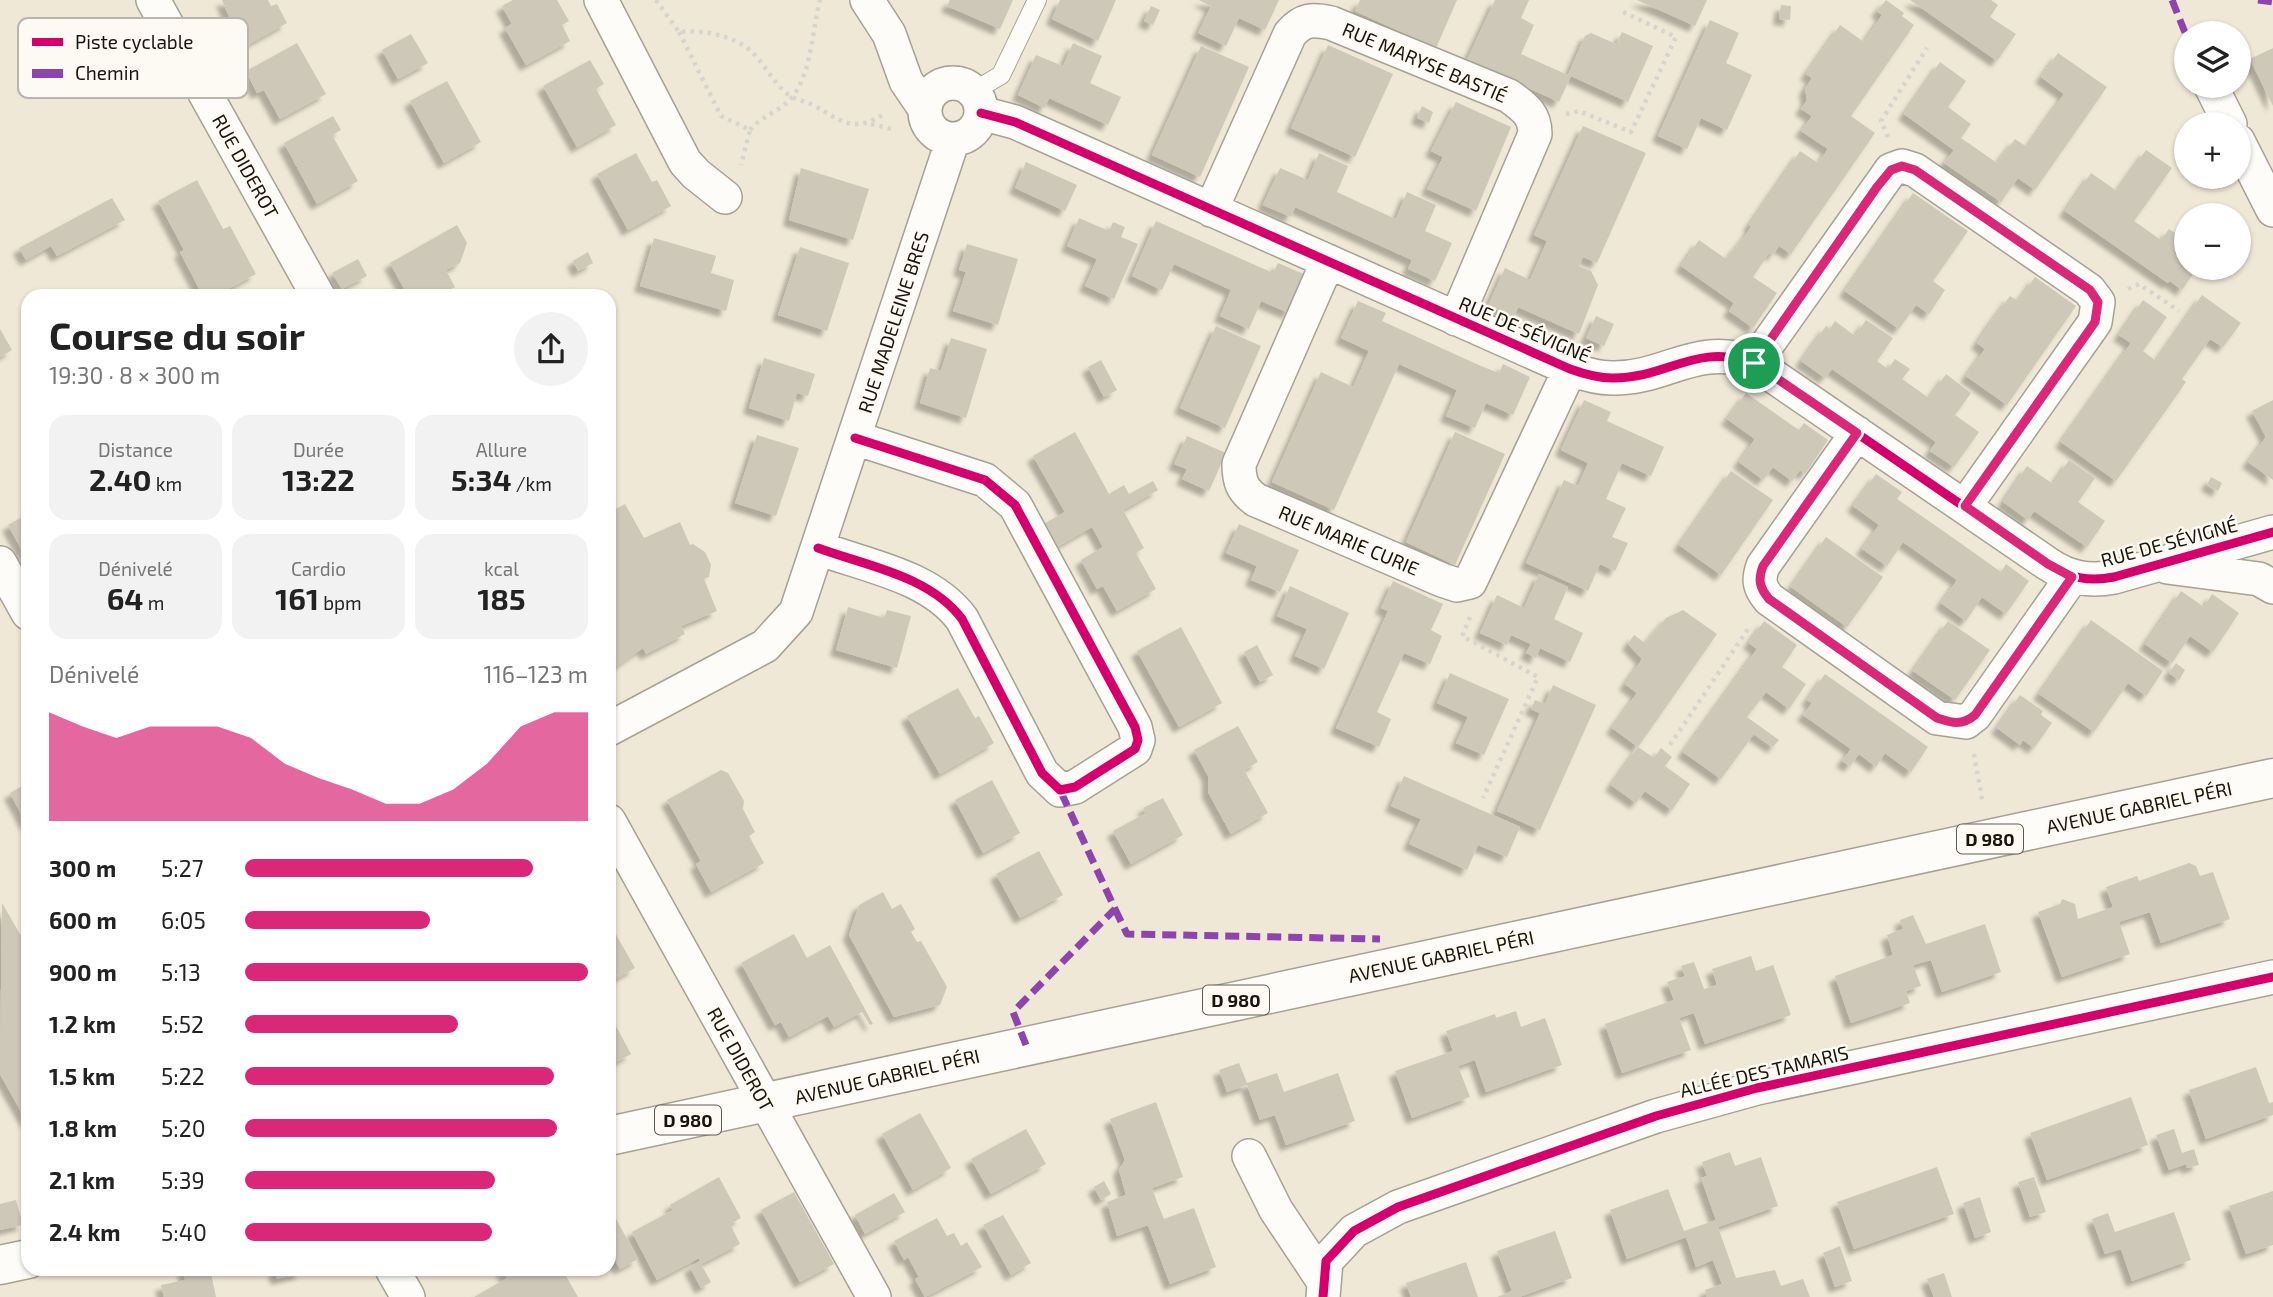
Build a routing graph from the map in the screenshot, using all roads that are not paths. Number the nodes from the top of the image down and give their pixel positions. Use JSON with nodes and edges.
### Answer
{"nodes":[{"id":1,"x":153,"y":0,"type":"edge"},
{"id":2,"x":601,"y":0,"type":"edge"},
{"id":3,"x":867,"y":0,"type":"edge"},
{"id":4,"x":1037,"y":0,"type":"edge"},
{"id":5,"x":163,"y":18,"type":"edge"},
{"id":6,"x":208,"y":98,"type":"edge"},
{"id":7,"x":920,"y":101,"type":"junction"},
{"id":8,"x":977,"y":102,"type":"junction"},
{"id":9,"x":953,"y":139,"type":"junction"},
{"id":10,"x":2251,"y":167,"type":"edge"},
{"id":11,"x":722,"y":195,"type":"road end"},
{"id":12,"x":1212,"y":210,"type":"junction"},
{"id":13,"x":2273,"y":210,"type":"edge"},
{"id":14,"x":1328,"y":261,"type":"junction"},
{"id":15,"x":314,"y":289,"type":"edge"},
{"id":16,"x":1456,"y":319,"type":"junction"},
{"id":17,"x":1754,"y":363,"type":"junction"},
{"id":18,"x":1570,"y":369,"type":"junction"},
{"id":19,"x":1857,"y":433,"type":"junction"},
{"id":20,"x":855,"y":438,"type":"junction"},
{"id":21,"x":1965,"y":506,"type":"junction"},
{"id":22,"x":2273,"y":532,"type":"edge"},
{"id":23,"x":2224,"y":545,"type":"junction"},
{"id":24,"x":818,"y":548,"type":"junction"},
{"id":25,"x":2273,"y":560,"type":"edge"},
{"id":26,"x":0,"y":563,"type":"edge"},
{"id":27,"x":2150,"y":565,"type":"junction"},
{"id":28,"x":2072,"y":577,"type":"junction"},
{"id":29,"x":2273,"y":587,"type":"edge"},
{"id":30,"x":21,"y":600,"type":"edge"},
{"id":31,"x":616,"y":725,"type":"edge"},
{"id":32,"x":2266,"y":775,"type":"edge"},
{"id":33,"x":616,"y":834,"type":"edge"},
{"id":34,"x":2273,"y":977,"type":"edge"},
{"id":35,"x":766,"y":1103,"type":"junction"},
{"id":36,"x":616,"y":1135,"type":"edge"},
{"id":37,"x":1249,"y":1156,"type":"dead end"},
{"id":38,"x":21,"y":1260,"type":"edge"},
{"id":39,"x":0,"y":1265,"type":"edge"},
{"id":40,"x":396,"y":1276,"type":"edge"},
{"id":41,"x":1323,"y":1288,"type":"edge"},
{"id":42,"x":408,"y":1297,"type":"edge"},
{"id":43,"x":874,"y":1297,"type":"edge"}],
"edges":[{"from":1,"to":5,"type":"street","name":"RUE DIDEROT"},
{"from":2,"to":11,"type":"street"},
{"from":3,"to":7,"type":"street"},
{"from":4,"to":8,"type":"lane"},
{"from":6,"to":15,"type":"street","name":"RUE DIDEROT"},
{"from":7,"to":8,"type":"street"},
{"from":7,"to":9,"type":"street"},
{"from":8,"to":9,"type":"street"},
{"from":8,"to":12,"type":"street","name":"RUE DE SÉVIGNÉ"},
{"from":9,"to":20,"type":"street","name":"RUE MADELEINE BRES"},
{"from":10,"to":13,"type":"street"},
{"from":12,"to":14,"type":"street","name":"RUE DE SÉVIGNÉ"},
{"from":12,"to":16,"type":"street","name":"RUE MARYSE BASTIÉ"},
{"from":14,"to":16,"type":"street","name":"RUE DE SÉVIGNÉ"},
{"from":14,"to":18,"type":"street","name":"RUE MARIE CURIE"},
{"from":16,"to":18,"type":"street","name":"RUE DE SÉVIGNÉ"},
{"from":17,"to":18,"type":"street","name":"RUE DE SÉVIGNÉ"},
{"from":17,"to":19,"type":"street","name":"RUE DE SÉVIGNÉ"},
{"from":17,"to":21,"type":"street"},
{"from":19,"to":21,"type":"street","name":"RUE DE SÉVIGNÉ"},
{"from":19,"to":28,"type":"street"},
{"from":20,"to":24,"type":"street","name":"RUE MADELEINE BRES"},
{"from":20,"to":24,"type":"street"},
{"from":21,"to":28,"type":"street","name":"RUE DE SÉVIGNÉ"},
{"from":22,"to":23,"type":"street","name":"RUE DE SÉVIGNÉ"},
{"from":23,"to":25,"type":"street","name":"RUE DE SÉVIGNÉ"},
{"from":23,"to":27,"type":"street","name":"RUE DE SÉVIGNÉ"},
{"from":24,"to":31,"type":"street","name":"RUE MADELEINE BRES"},
{"from":26,"to":30,"type":"street"},
{"from":27,"to":28,"type":"street","name":"RUE DE SÉVIGNÉ"},
{"from":27,"to":29,"type":"street","name":"RUE DE SÉVIGNÉ"},
{"from":32,"to":35,"type":"main road","name":"AVENUE GABRIEL PÉRI","number":"D 980"},
{"from":33,"to":35,"type":"street","name":"RUE DIDEROT"},
{"from":34,"to":41,"type":"street","name":"ALLÉE DES TAMARIS"},
{"from":35,"to":36,"type":"main road","name":"AVENUE GABRIEL PÉRI","number":"D 980"},
{"from":35,"to":43,"type":"street","name":"RUE DIDEROT"},
{"from":37,"to":41,"type":"street","name":"ALLÉE DES TAMARIS"},
{"from":38,"to":39,"type":"main road"},
{"from":40,"to":42,"type":"street"}]}
